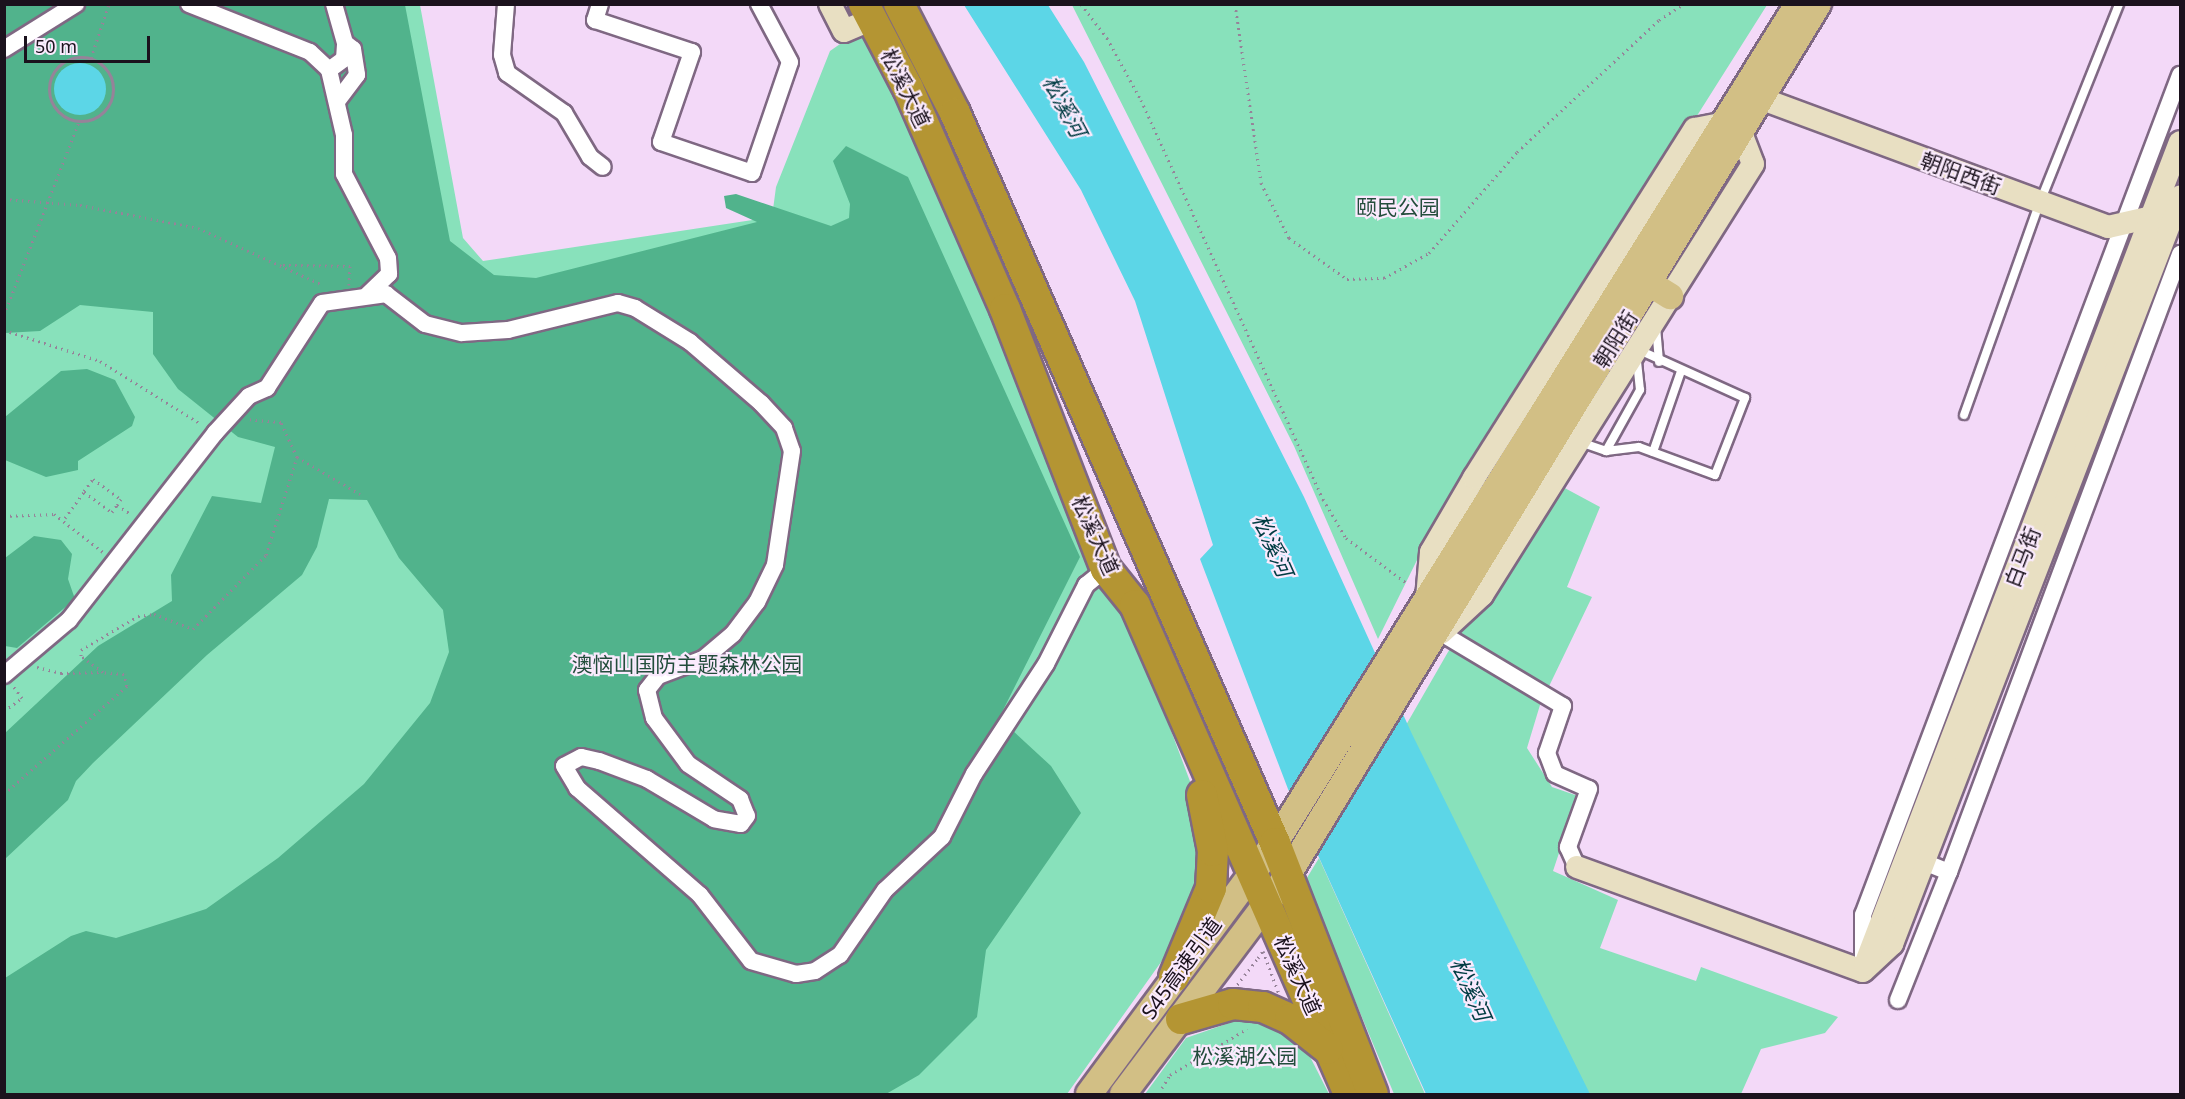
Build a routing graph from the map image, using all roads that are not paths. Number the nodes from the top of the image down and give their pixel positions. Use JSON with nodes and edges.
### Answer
{"nodes":[{"id":1,"x":76,"y":4,"type":"edge"},
{"id":2,"x":189,"y":4,"type":"edge"},
{"id":3,"x":334,"y":4,"type":"edge"},
{"id":4,"x":507,"y":4,"type":"edge"},
{"id":5,"x":600,"y":4,"type":"edge"},
{"id":6,"x":759,"y":4,"type":"edge"},
{"id":7,"x":830,"y":4,"type":"edge"},
{"id":8,"x":899,"y":4,"type":"edge"},
{"id":9,"x":1798,"y":4,"type":"edge"},
{"id":10,"x":1818,"y":4,"type":"edge"},
{"id":11,"x":2119,"y":4,"type":"edge"},
{"id":12,"x":868,"y":12,"type":"edge"},
{"id":13,"x":345,"y":43,"type":"junction"},
{"id":14,"x":4,"y":49,"type":"edge"},
{"id":15,"x":329,"y":70,"type":"junction"},
{"id":16,"x":2181,"y":75,"type":"edge"},
{"id":17,"x":1754,"y":96,"type":"junction"},
{"id":18,"x":338,"y":100,"type":"junction"},
{"id":19,"x":1733,"y":128,"type":"junction"},
{"id":20,"x":2181,"y":142,"type":"edge"},
{"id":21,"x":603,"y":167,"type":"dead end"},
{"id":22,"x":2040,"y":202,"type":"junction"},
{"id":23,"x":2179,"y":207,"type":"edge"},
{"id":24,"x":2152,"y":218,"type":"junction"},
{"id":25,"x":2125,"y":223,"type":"junction"},
{"id":26,"x":2181,"y":254,"type":"edge"},
{"id":27,"x":1659,"y":290,"type":"junction"},
{"id":28,"x":367,"y":295,"type":"junction"},
{"id":29,"x":1655,"y":318,"type":"junction"},
{"id":30,"x":1636,"y":348,"type":"junction"},
{"id":31,"x":1659,"y":362,"type":"junction"},
{"id":32,"x":1681,"y":371,"type":"junction"},
{"id":33,"x":1964,"y":415,"type":"dead end"},
{"id":34,"x":1557,"y":432,"type":"junction"},
{"id":35,"x":1606,"y":452,"type":"junction"},
{"id":36,"x":1653,"y":452,"type":"junction"},
{"id":37,"x":1106,"y":569,"type":"junction"},
{"id":38,"x":1427,"y":598,"type":"junction"},
{"id":39,"x":1435,"y":636,"type":"junction"},
{"id":40,"x":6,"y":679,"type":"edge"},
{"id":41,"x":1189,"y":733,"type":"junction"},
{"id":42,"x":1288,"y":845,"type":"junction"},
{"id":43,"x":1924,"y":862,"type":"junction"},
{"id":44,"x":1577,"y":867,"type":"joint"},
{"id":45,"x":1949,"y":872,"type":"junction"},
{"id":46,"x":1250,"y":874,"type":"junction"},
{"id":47,"x":1287,"y":876,"type":"junction"},
{"id":48,"x":1268,"y":907,"type":"junction"},
{"id":49,"x":1863,"y":970,"type":"junction"},
{"id":50,"x":1174,"y":977,"type":"junction"},
{"id":51,"x":1898,"y":1000,"type":"dead end"},
{"id":52,"x":1181,"y":1019,"type":"junction"},
{"id":53,"x":1332,"y":1052,"type":"junction"},
{"id":54,"x":1089,"y":1095,"type":"edge"},
{"id":55,"x":1123,"y":1095,"type":"edge"},
{"id":56,"x":1349,"y":1095,"type":"edge"},
{"id":57,"x":1373,"y":1095,"type":"edge"}],
"edges":[{"from":1,"to":14,"type":"street"},
{"from":2,"to":15,"type":"street"},
{"from":3,"to":13,"type":"street"},
{"from":4,"to":21,"type":"street"},
{"from":5,"to":6,"type":"street"},
{"from":7,"to":12,"type":"street"},
{"from":8,"to":42,"type":"highway","name":"松溪大道"},
{"from":9,"to":17,"type":"main road","name":"朝阳街"},
{"from":10,"to":17,"type":"main road","name":"朝阳街"},
{"from":11,"to":22,"type":"lane"},
{"from":12,"to":37,"type":"highway","name":"松溪大道"},
{"from":13,"to":15,"type":"street"},
{"from":13,"to":18,"type":"street"},
{"from":15,"to":18,"type":"street"},
{"from":16,"to":25,"type":"street"},
{"from":17,"to":19,"type":"main road","name":"朝阳街"},
{"from":17,"to":22,"type":"street","name":"朝阳西街"},
{"from":18,"to":28,"type":"street"},
{"from":19,"to":27,"type":"main road","name":"朝阳街"},
{"from":19,"to":34,"type":"main road","name":"朝阳街"},
{"from":19,"to":38,"type":"street"},
{"from":20,"to":24,"type":"street","name":"白马街"},
{"from":22,"to":25,"type":"street","name":"朝阳西街"},
{"from":22,"to":33,"type":"lane"},
{"from":23,"to":24,"type":"street","name":"朝阳西街"},
{"from":23,"to":43,"type":"street","name":"白马街"},
{"from":24,"to":25,"type":"street","name":"朝阳西街"},
{"from":24,"to":49,"type":"street","name":"白马街"},
{"from":25,"to":49,"type":"street"},
{"from":26,"to":45,"type":"street"},
{"from":27,"to":29,"type":"street"},
{"from":27,"to":34,"type":"main road","name":"朝阳街"},
{"from":28,"to":37,"type":"street"},
{"from":28,"to":40,"type":"street"},
{"from":29,"to":30,"type":"street"},
{"from":29,"to":31,"type":"lane"},
{"from":30,"to":31,"type":"lane"},
{"from":30,"to":34,"type":"street"},
{"from":30,"to":35,"type":"lane"},
{"from":31,"to":32,"type":"lane"},
{"from":32,"to":36,"type":"lane"},
{"from":32,"to":36,"type":"lane"},
{"from":34,"to":35,"type":"lane"},
{"from":34,"to":38,"type":"main road","name":"朝阳街"},
{"from":34,"to":39,"type":"main road","name":"朝阳街"},
{"from":35,"to":36,"type":"lane"},
{"from":37,"to":41,"type":"highway","name":"松溪大道"},
{"from":38,"to":42,"type":"main road","name":"朝阳街"},
{"from":39,"to":42,"type":"main road","name":"朝阳街"},
{"from":39,"to":44,"type":"street"},
{"from":41,"to":46,"type":"highway","name":"松溪大道"},
{"from":41,"to":50,"type":"highway"},
{"from":42,"to":46,"type":"main road","name":"S45高速引道"},
{"from":42,"to":47,"type":"highway","name":"松溪大道"},
{"from":43,"to":45,"type":"street"},
{"from":43,"to":49,"type":"street","name":"白马街"},
{"from":44,"to":49,"type":"street"},
{"from":45,"to":51,"type":"street"},
{"from":46,"to":48,"type":"highway","name":"松溪大道"},
{"from":46,"to":50,"type":"main road","name":"S45高速引道"},
{"from":47,"to":48,"type":"main road","name":"S45高速引道"},
{"from":47,"to":57,"type":"highway","name":"松溪大道"},
{"from":48,"to":52,"type":"main road","name":"S45高速引道"},
{"from":48,"to":53,"type":"highway","name":"松溪大道"},
{"from":50,"to":54,"type":"main road","name":"S45高速引道"},
{"from":52,"to":53,"type":"highway"},
{"from":52,"to":55,"type":"main road","name":"S45高速引道"},
{"from":53,"to":56,"type":"highway","name":"松溪大道"}]}
